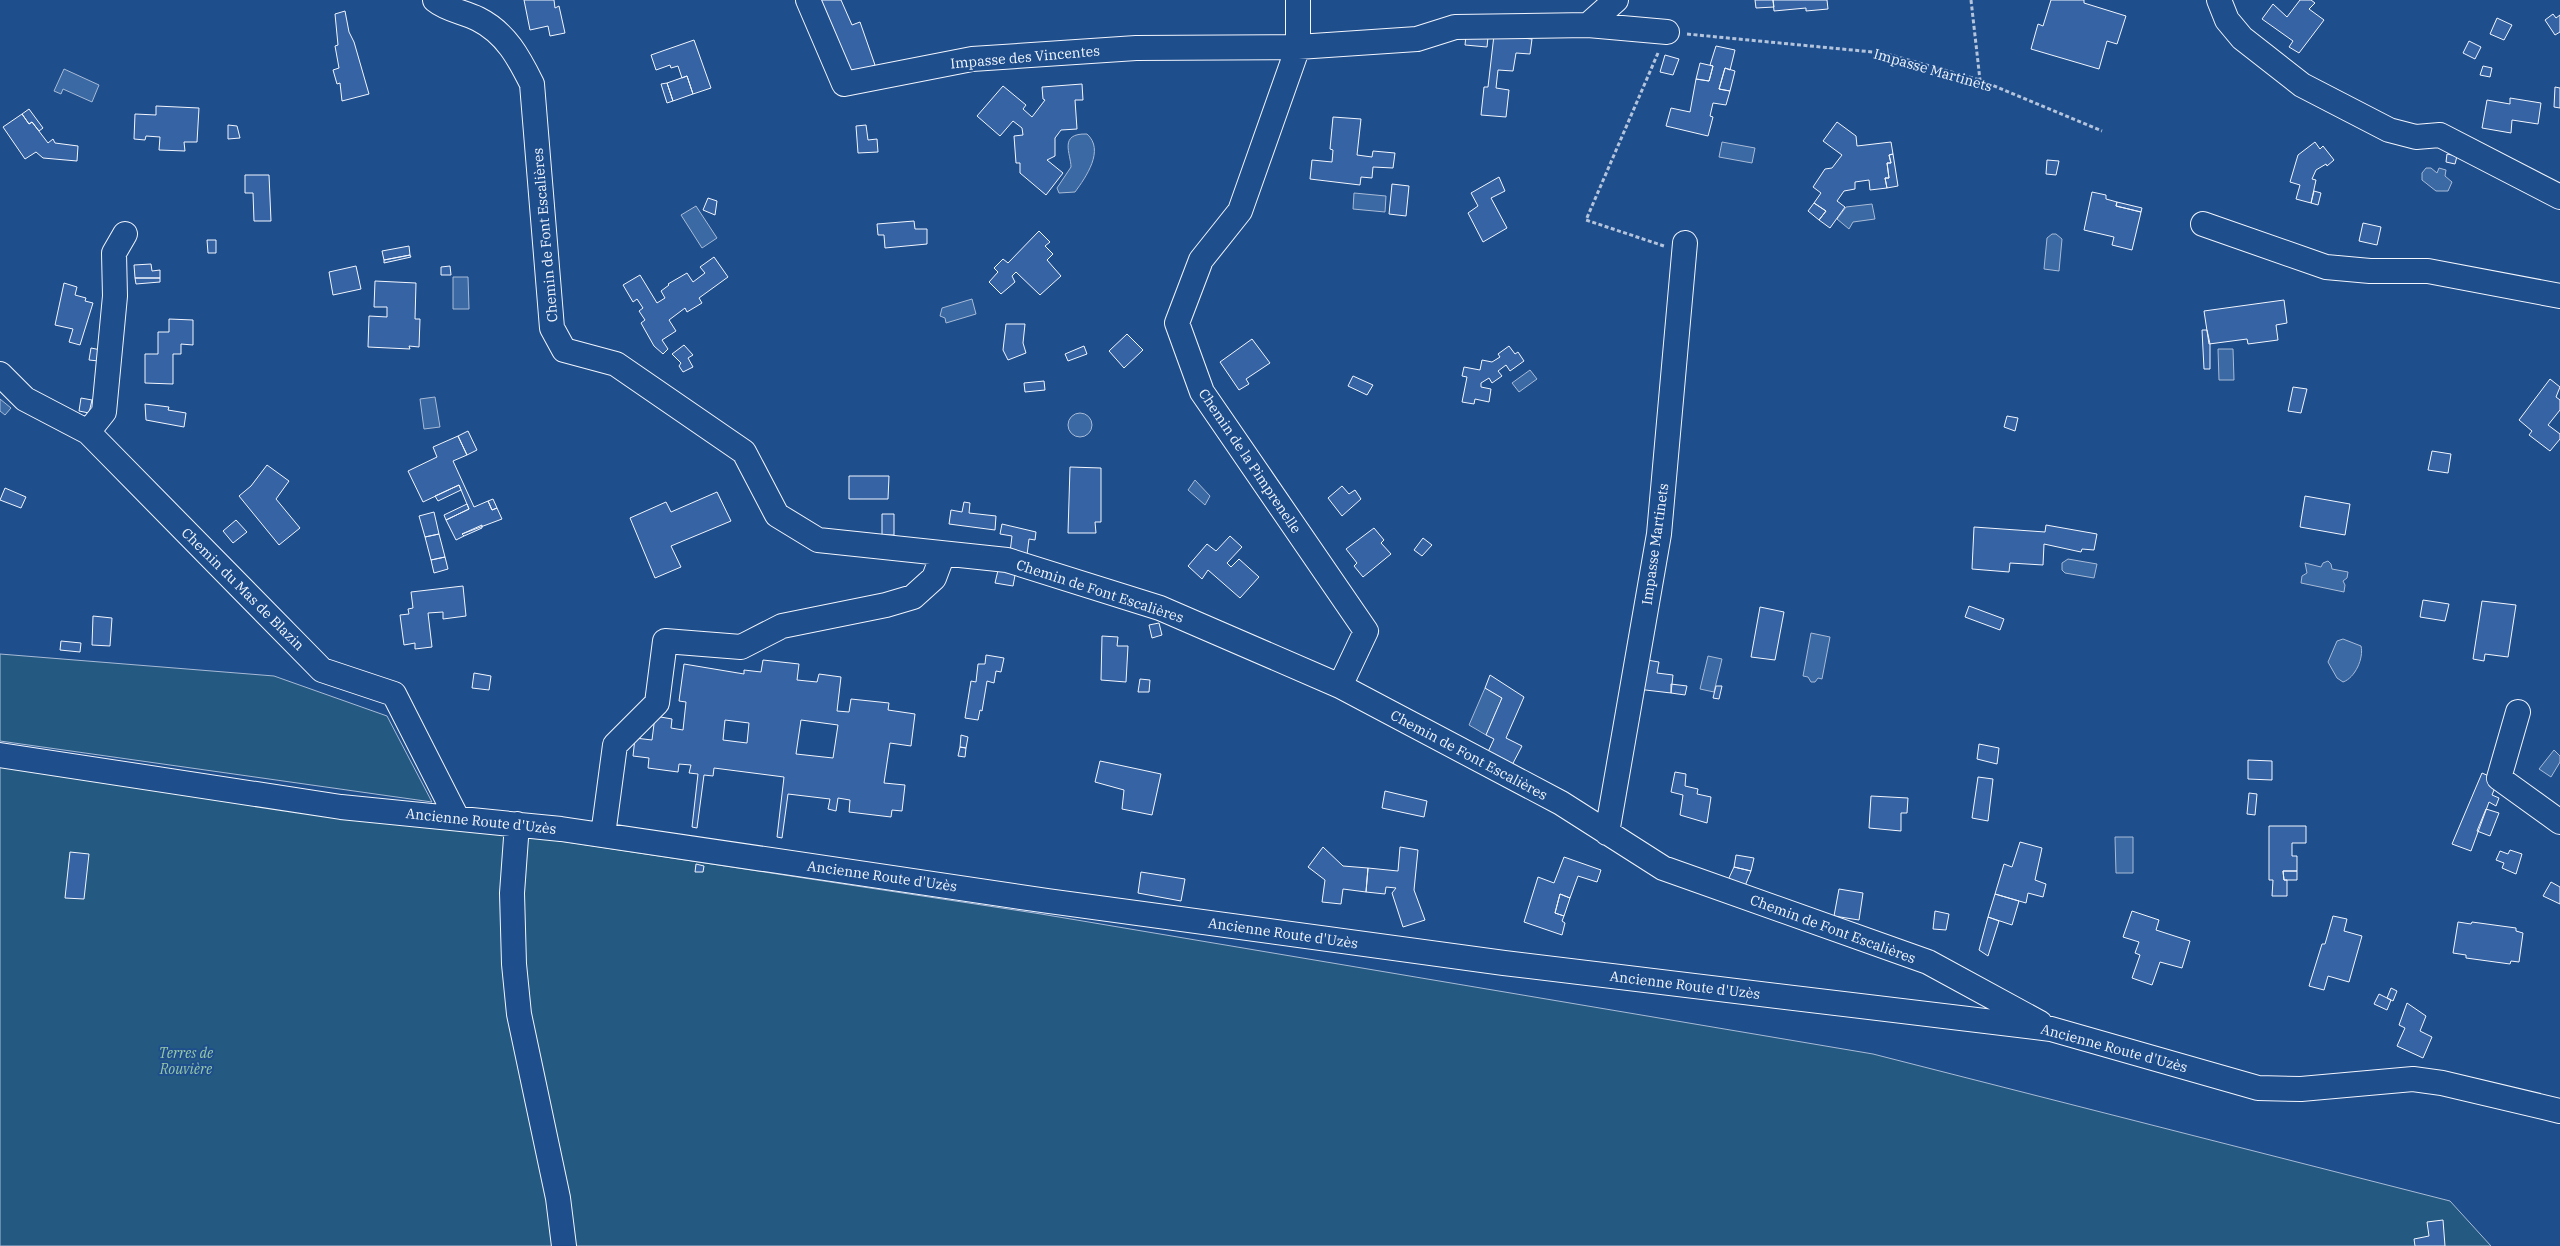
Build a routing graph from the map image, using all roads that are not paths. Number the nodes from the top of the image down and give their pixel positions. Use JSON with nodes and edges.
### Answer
{"nodes":[{"id":1,"x":435,"y":0,"type":"edge"},
{"id":2,"x":808,"y":0,"type":"edge"},
{"id":3,"x":1298,"y":0,"type":"edge"},
{"id":4,"x":1616,"y":0,"type":"edge"},
{"id":5,"x":2219,"y":0,"type":"edge"},
{"id":6,"x":1588,"y":25,"type":"junction"},
{"id":7,"x":1667,"y":32,"type":"road end"},
{"id":8,"x":1298,"y":47,"type":"junction"},
{"id":9,"x":2560,"y":197,"type":"edge"},
{"id":10,"x":2203,"y":224,"type":"dead end"},
{"id":11,"x":125,"y":234,"type":"dead end"},
{"id":12,"x":1684,"y":247,"type":"road end"},
{"id":13,"x":2560,"y":296,"type":"edge"},
{"id":14,"x":0,"y":374,"type":"edge"},
{"id":15,"x":88,"y":432,"type":"junction"},
{"id":16,"x":943,"y":554,"type":"junction"},
{"id":17,"x":1340,"y":686,"type":"junction"},
{"id":18,"x":2518,"y":712,"type":"dead end"},
{"id":19,"x":0,"y":755,"type":"edge"},
{"id":20,"x":457,"y":818,"type":"junction"},
{"id":21,"x":2560,"y":822,"type":"edge"},
{"id":22,"x":517,"y":824,"type":"junction"},
{"id":23,"x":1607,"y":833,"type":"junction"},
{"id":24,"x":603,"y":835,"type":"junction"},
{"id":25,"x":2051,"y":1028,"type":"junction"},
{"id":26,"x":2560,"y":1111,"type":"edge"},
{"id":27,"x":564,"y":1246,"type":"edge"}],
"edges":[{"from":1,"to":16,"type":"street","name":"Chemin de Font Escalières"},
{"from":2,"to":8,"type":"street","name":"Impasse des Vincentes"},
{"from":3,"to":8,"type":"street","name":"Chemin de la Pimprenelle"},
{"from":4,"to":6,"type":"street"},
{"from":5,"to":9,"type":"street"},
{"from":6,"to":7,"type":"street"},
{"from":6,"to":8,"type":"street"},
{"from":8,"to":17,"type":"street","name":"Chemin de la Pimprenelle"},
{"from":10,"to":13,"type":"street"},
{"from":11,"to":15,"type":"street"},
{"from":12,"to":23,"type":"street","name":"Impasse Martinets"},
{"from":14,"to":15,"type":"street","name":"Chemin du Mas de Blazin"},
{"from":15,"to":20,"type":"street","name":"Chemin du Mas de Blazin"},
{"from":16,"to":17,"type":"street","name":"Chemin de Font Escalières"},
{"from":16,"to":24,"type":"street"},
{"from":17,"to":23,"type":"street","name":"Chemin de Font Escalières"},
{"from":18,"to":21,"type":"street"},
{"from":19,"to":20,"type":"street","name":"Ancienne Route d'Uzès"},
{"from":20,"to":22,"type":"street","name":"Ancienne Route d'Uzès"},
{"from":22,"to":24,"type":"street","name":"Ancienne Route d'Uzès"},
{"from":22,"to":27,"type":"street"},
{"from":23,"to":25,"type":"street","name":"Chemin de Font Escalières"},
{"from":24,"to":25,"type":"street","name":"Ancienne Route d'Uzès"},
{"from":25,"to":26,"type":"street","name":"Ancienne Route d'Uzès"}]}
